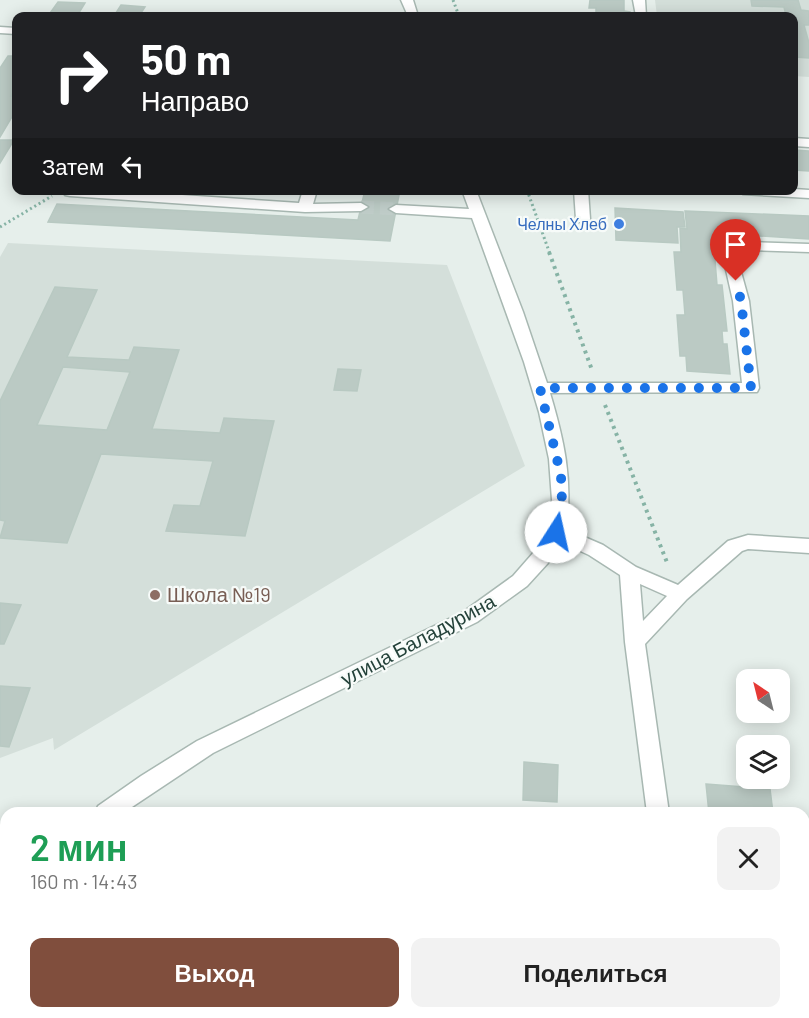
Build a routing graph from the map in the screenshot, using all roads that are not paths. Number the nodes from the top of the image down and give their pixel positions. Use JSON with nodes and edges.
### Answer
{"nodes":[{"id":1,"x":8,"y":31,"type":"edge"},
{"id":2,"x":0,"y":43,"type":"edge"},
{"id":3,"x":114,"y":195,"type":"edge"},
{"id":4,"x":309,"y":195,"type":"edge"},
{"id":5,"x":471,"y":195,"type":"edge"},
{"id":6,"x":581,"y":195,"type":"edge"},
{"id":7,"x":361,"y":207,"type":"tunnel mouth"},
{"id":8,"x":305,"y":208,"type":"junction"},
{"id":9,"x":396,"y":209,"type":"tunnel mouth"},
{"id":10,"x":477,"y":214,"type":"junction"},
{"id":11,"x":583,"y":219,"type":"dead end"},
{"id":12,"x":809,"y":248,"type":"edge"},
{"id":13,"x":540,"y":388,"type":"junction"},
{"id":14,"x":556,"y":532,"type":"junction"},
{"id":15,"x":809,"y":546,"type":"edge"},
{"id":16,"x":628,"y":572,"type":"junction"},
{"id":17,"x":680,"y":594,"type":"junction"},
{"id":18,"x":635,"y":642,"type":"junction"},
{"id":19,"x":115,"y":807,"type":"edge"},
{"id":20,"x":657,"y":807,"type":"edge"}],
"edges":[{"from":1,"to":2,"type":"street"},
{"from":3,"to":8,"type":"street"},
{"from":4,"to":8,"type":"street"},
{"from":5,"to":10,"type":"street","name":"улица Баладурина"},
{"from":6,"to":11,"type":"street"},
{"from":7,"to":8,"type":"street"},
{"from":9,"to":10,"type":"street"},
{"from":10,"to":13,"type":"street","name":"улица Баладурина"},
{"from":12,"to":13,"type":"street"},
{"from":13,"to":14,"type":"street","name":"улица Баладурина"},
{"from":14,"to":16,"type":"street"},
{"from":14,"to":19,"type":"street","name":"улица Баладурина"},
{"from":15,"to":17,"type":"street"},
{"from":16,"to":17,"type":"street"},
{"from":16,"to":18,"type":"street"},
{"from":17,"to":18,"type":"street"},
{"from":18,"to":20,"type":"street"}]}
